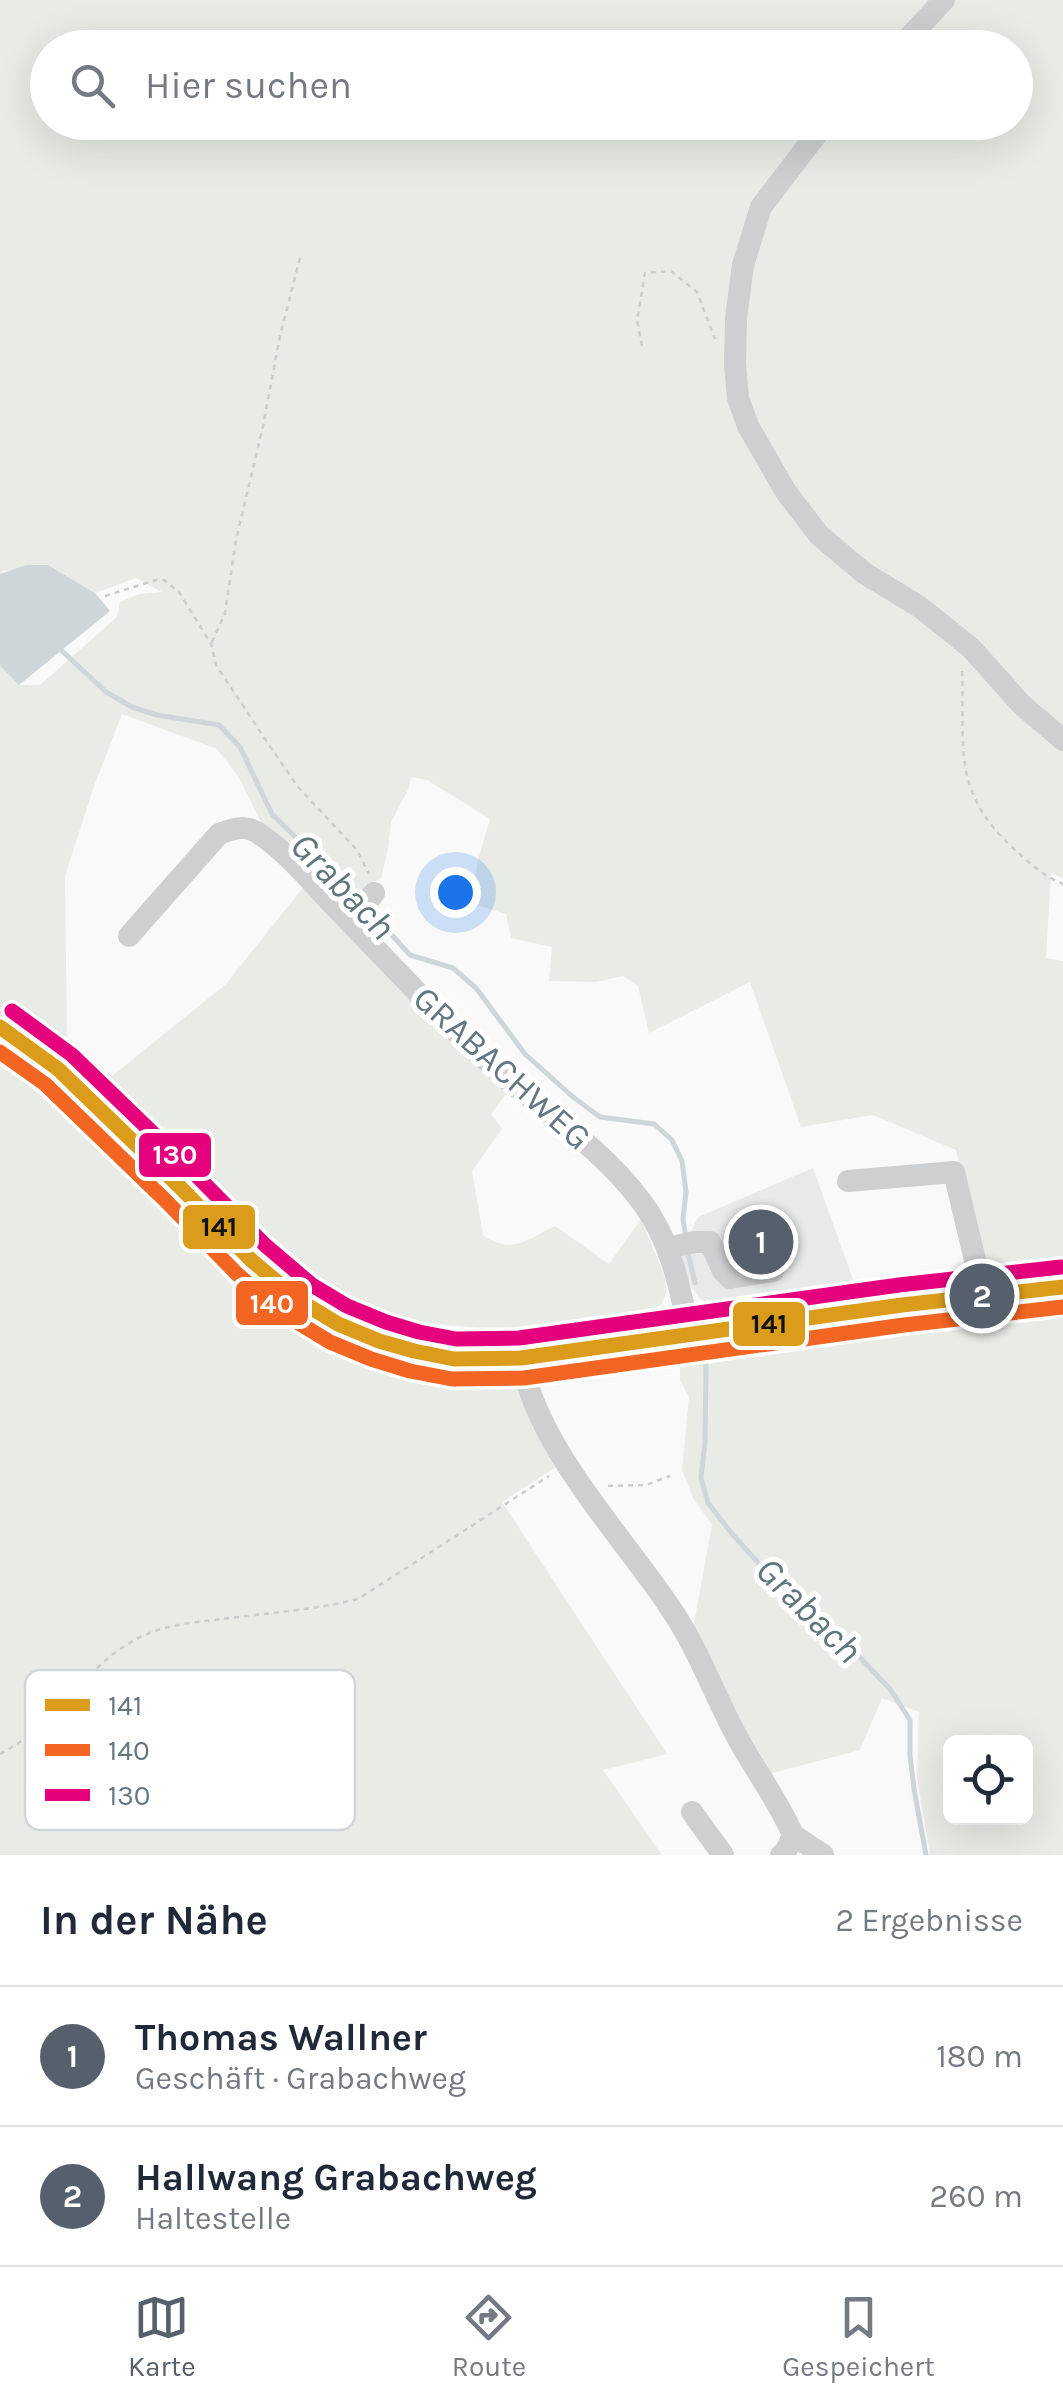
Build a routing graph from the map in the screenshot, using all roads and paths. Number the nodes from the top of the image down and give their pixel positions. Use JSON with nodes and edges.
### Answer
{"nodes":[{"id":1,"x":944,"y":0,"type":"edge"},
{"id":2,"x":916,"y":30,"type":"edge"},
{"id":3,"x":812,"y":140,"type":"edge"},
{"id":4,"x":301,"y":254,"type":"dead end"},
{"id":5,"x":642,"y":346,"type":"dead end"},
{"id":6,"x":735,"y":364,"type":"junction"},
{"id":7,"x":106,"y":596,"type":"dead end"},
{"id":8,"x":960,"y":640,"type":"junction"},
{"id":9,"x":211,"y":644,"type":"junction"},
{"id":10,"x":1063,"y":740,"type":"edge"},
{"id":11,"x":1063,"y":884,"type":"edge"},
{"id":12,"x":363,"y":907,"type":"junction"},
{"id":13,"x":129,"y":936,"type":"dead end"},
{"id":14,"x":0,"y":1027,"type":"edge"},
{"id":15,"x":846,"y":1175,"type":"dead end"},
{"id":16,"x":681,"y":1245,"type":"junction"},
{"id":17,"x":773,"y":1271,"type":"dead end"},
{"id":18,"x":1063,"y":1287,"type":"edge"},
{"id":19,"x":982,"y":1296,"type":"junction"},
{"id":20,"x":690,"y":1336,"type":"junction"},
{"id":21,"x":521,"y":1358,"type":"junction"},
{"id":22,"x":574,"y":1474,"type":"junction"},
{"id":23,"x":670,"y":1476,"type":"dead end"},
{"id":24,"x":96,"y":1670,"type":"edge"},
{"id":25,"x":25,"y":1737,"type":"edge"},
{"id":26,"x":0,"y":1754,"type":"edge"},
{"id":27,"x":692,"y":1812,"type":"dead end"},
{"id":28,"x":787,"y":1845,"type":"edge"},
{"id":29,"x":722,"y":1855,"type":"edge"},
{"id":30,"x":823,"y":1855,"type":"edge"}],
"edges":[{"from":1,"to":2,"type":"street"},
{"from":3,"to":6,"type":"street"},
{"from":4,"to":9,"type":"path"},
{"from":5,"to":6,"type":"path"},
{"from":6,"to":8,"type":"street"},
{"from":7,"to":9,"type":"path"},
{"from":8,"to":10,"type":"street"},
{"from":8,"to":11,"type":"path"},
{"from":9,"to":12,"type":"path"},
{"from":12,"to":13,"type":"street","name":"GRABACHWEG"},
{"from":12,"to":16,"type":"street","name":"GRABACHWEG"},
{"from":14,"to":21,"type":"main road"},
{"from":15,"to":19,"type":"street"},
{"from":16,"to":17,"type":"street"},
{"from":16,"to":20,"type":"street","name":"GRABACHWEG"},
{"from":18,"to":19,"type":"main road"},
{"from":19,"to":20,"type":"main road"},
{"from":20,"to":21,"type":"main road"},
{"from":21,"to":22,"type":"street"},
{"from":22,"to":23,"type":"path"},
{"from":22,"to":24,"type":"path"},
{"from":22,"to":28,"type":"street"},
{"from":25,"to":26,"type":"path"},
{"from":27,"to":29,"type":"street"},
{"from":28,"to":30,"type":"street"}]}
